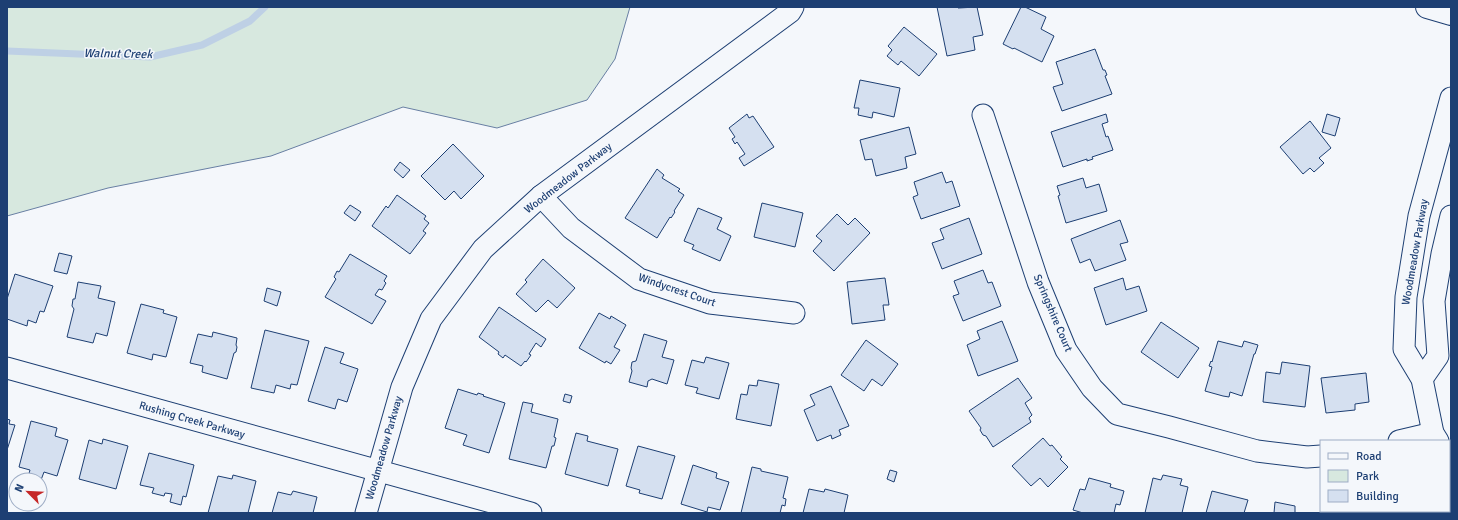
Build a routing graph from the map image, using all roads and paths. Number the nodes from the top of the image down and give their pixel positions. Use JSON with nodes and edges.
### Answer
{"nodes":[{"id":1,"x":793,"y":7,"type":"edge"},
{"id":2,"x":1427,"y":7,"type":"edge"},
{"id":3,"x":1451,"y":14,"type":"edge"},
{"id":4,"x":1451,"y":98,"type":"edge"},
{"id":5,"x":983,"y":115,"type":"dead end"},
{"id":6,"x":541,"y":196,"type":"junction"},
{"id":7,"x":1419,"y":216,"type":"junction"},
{"id":8,"x":1450,"y":220,"type":"edge"},
{"id":9,"x":794,"y":313,"type":"dead end"},
{"id":10,"x":7,"y":368,"type":"edge"},
{"id":11,"x":1422,"y":380,"type":"junction"},
{"id":12,"x":1436,"y":437,"type":"edge"},
{"id":13,"x":1408,"y":440,"type":"edge"},
{"id":14,"x":1320,"y":456,"type":"edge"},
{"id":15,"x":377,"y":471,"type":"junction"},
{"id":16,"x":366,"y":513,"type":"edge"},
{"id":17,"x":532,"y":513,"type":"edge"}],
"edges":[{"from":1,"to":6,"type":"street","name":"Woodmeadow Parkway"},
{"from":2,"to":3,"type":"main road"},
{"from":4,"to":7,"type":"street","name":"Woodmeadow Parkway"},
{"from":5,"to":14,"type":"street","name":"Springshire Court"},
{"from":6,"to":9,"type":"street","name":"Windycrest Court"},
{"from":6,"to":15,"type":"street","name":"Woodmeadow Parkway"},
{"from":7,"to":8,"type":"street"},
{"from":7,"to":11,"type":"street","name":"Woodmeadow Parkway"},
{"from":8,"to":11,"type":"street"},
{"from":10,"to":15,"type":"street","name":"Rushing Creek Parkway"},
{"from":11,"to":12,"type":"street","name":"Woodmeadow Parkway"},
{"from":12,"to":13,"type":"street"},
{"from":15,"to":16,"type":"street","name":"Woodmeadow Parkway"},
{"from":15,"to":17,"type":"street","name":"Rushing Creek Parkway"}]}
